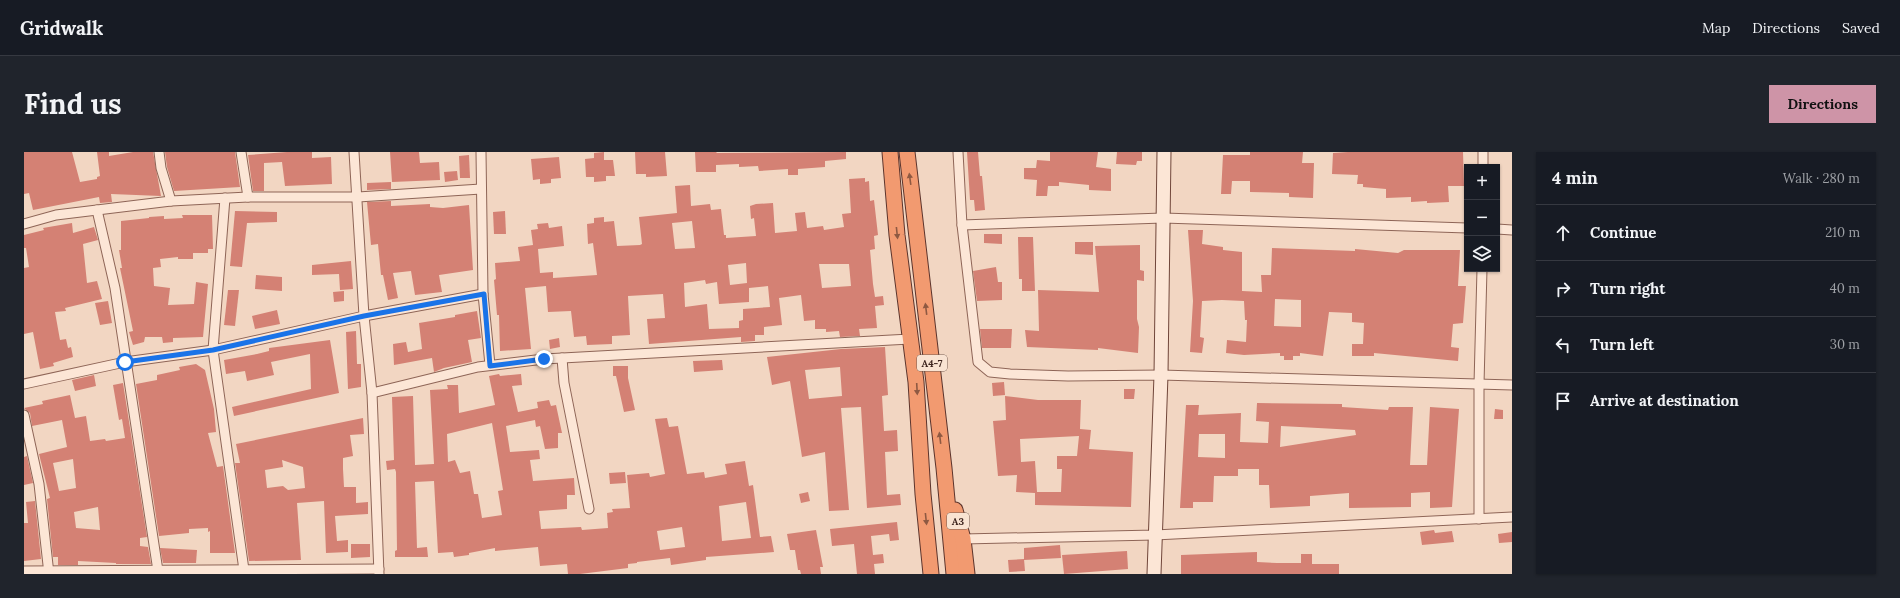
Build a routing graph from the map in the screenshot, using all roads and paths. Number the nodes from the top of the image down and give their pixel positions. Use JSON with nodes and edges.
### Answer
{"nodes":[{"id":1,"x":159,"y":152,"type":"edge"},
{"id":2,"x":241,"y":152,"type":"edge"},
{"id":3,"x":354,"y":152,"type":"edge"},
{"id":4,"x":481,"y":152,"type":"edge"},
{"id":5,"x":890,"y":152,"type":"edge"},
{"id":6,"x":907,"y":152,"type":"edge"},
{"id":7,"x":958,"y":152,"type":"edge"},
{"id":8,"x":1164,"y":152,"type":"edge"},
{"id":9,"x":1483,"y":152,"type":"edge"},
{"id":10,"x":1483,"y":164,"type":"edge"},
{"id":11,"x":481,"y":188,"type":"junction"},
{"id":12,"x":248,"y":197,"type":"junction"},
{"id":13,"x":358,"y":197,"type":"junction"},
{"id":14,"x":225,"y":198,"type":"junction"},
{"id":15,"x":171,"y":201,"type":"junction"},
{"id":16,"x":97,"y":210,"type":"junction"},
{"id":17,"x":1163,"y":218,"type":"junction"},
{"id":18,"x":24,"y":224,"type":"edge"},
{"id":19,"x":962,"y":225,"type":"junction"},
{"id":20,"x":1464,"y":228,"type":"edge"},
{"id":21,"x":1500,"y":229,"type":"edge"},
{"id":22,"x":1512,"y":230,"type":"edge"},
{"id":23,"x":1482,"y":272,"type":"edge"},
{"id":24,"x":484,"y":294,"type":"junction"},
{"id":25,"x":364,"y":316,"type":"junction"},
{"id":26,"x":910,"y":339,"type":"junction"},
{"id":27,"x":213,"y":350,"type":"junction"},
{"id":28,"x":562,"y":358,"type":"junction"},
{"id":29,"x":125,"y":362,"type":"junction"},
{"id":30,"x":490,"y":366,"type":"junction"},
{"id":31,"x":1162,"y":375,"type":"junction"},
{"id":32,"x":24,"y":384,"type":"edge"},
{"id":33,"x":1479,"y":384,"type":"junction"},
{"id":34,"x":1512,"y":385,"type":"edge"},
{"id":35,"x":372,"y":393,"type":"junction"},
{"id":36,"x":24,"y":415,"type":"edge"},
{"id":37,"x":944,"y":468,"type":"junction"},
{"id":38,"x":589,"y":509,"type":"dead end"},
{"id":39,"x":1512,"y":516,"type":"edge"},
{"id":40,"x":1479,"y":519,"type":"junction"},
{"id":41,"x":1155,"y":535,"type":"junction"},
{"id":42,"x":963,"y":539,"type":"junction"},
{"id":43,"x":244,"y":570,"type":"junction"},
{"id":44,"x":24,"y":571,"type":"edge"},
{"id":45,"x":158,"y":571,"type":"junction"},
{"id":46,"x":379,"y":571,"type":"edge"},
{"id":47,"x":194,"y":572,"type":"edge"},
{"id":48,"x":48,"y":573,"type":"edge"},
{"id":49,"x":932,"y":574,"type":"edge"},
{"id":50,"x":954,"y":574,"type":"edge"},
{"id":51,"x":967,"y":574,"type":"edge"},
{"id":52,"x":1154,"y":574,"type":"edge"}],
"edges":[{"from":1,"to":15,"type":"street"},
{"from":2,"to":12,"type":"street"},
{"from":3,"to":13,"type":"street"},
{"from":4,"to":11,"type":"street"},
{"from":5,"to":26,"type":"highway","number":"A4-7","one_way":true},
{"from":37,"to":6,"type":"highway","number":"A4-7","one_way":true},
{"from":7,"to":19,"type":"street"},
{"from":8,"to":17,"type":"main road"},
{"from":9,"to":10,"type":"street"},
{"from":11,"to":13,"type":"street"},
{"from":11,"to":24,"type":"street"},
{"from":12,"to":13,"type":"street"},
{"from":12,"to":14,"type":"street"},
{"from":13,"to":25,"type":"street"},
{"from":14,"to":15,"type":"street"},
{"from":14,"to":27,"type":"street"},
{"from":15,"to":16,"type":"street"},
{"from":16,"to":18,"type":"street"},
{"from":16,"to":29,"type":"street"},
{"from":17,"to":19,"type":"street"},
{"from":17,"to":20,"type":"street"},
{"from":17,"to":31,"type":"main road"},
{"from":19,"to":31,"type":"street"},
{"from":21,"to":22,"type":"street"},
{"from":23,"to":33,"type":"street"},
{"from":24,"to":25,"type":"street"},
{"from":24,"to":30,"type":"street"},
{"from":25,"to":27,"type":"street"},
{"from":25,"to":35,"type":"street"},
{"from":26,"to":28,"type":"street"},
{"from":26,"to":49,"type":"highway","number":"A4-7","one_way":true},
{"from":27,"to":29,"type":"street"},
{"from":27,"to":43,"type":"street"},
{"from":28,"to":30,"type":"street"},
{"from":28,"to":38,"type":"street"},
{"from":29,"to":32,"type":"street"},
{"from":29,"to":45,"type":"street"},
{"from":30,"to":35,"type":"street"},
{"from":31,"to":33,"type":"street"},
{"from":31,"to":41,"type":"main road"},
{"from":33,"to":34,"type":"street"},
{"from":33,"to":40,"type":"street"},
{"from":35,"to":46,"type":"street"},
{"from":36,"to":48,"type":"street"},
{"from":37,"to":42,"type":"highway","number":"A3"},
{"from":37,"to":50,"type":"highway","number":"A4-7"},
{"from":39,"to":40,"type":"street"},
{"from":40,"to":41,"type":"street"},
{"from":41,"to":42,"type":"street"},
{"from":41,"to":52,"type":"main road"},
{"from":42,"to":51,"type":"highway","number":"A3"},
{"from":43,"to":46,"type":"street"},
{"from":43,"to":47,"type":"street"},
{"from":44,"to":48,"type":"street"},
{"from":45,"to":47,"type":"street"},
{"from":45,"to":48,"type":"street"}]}
